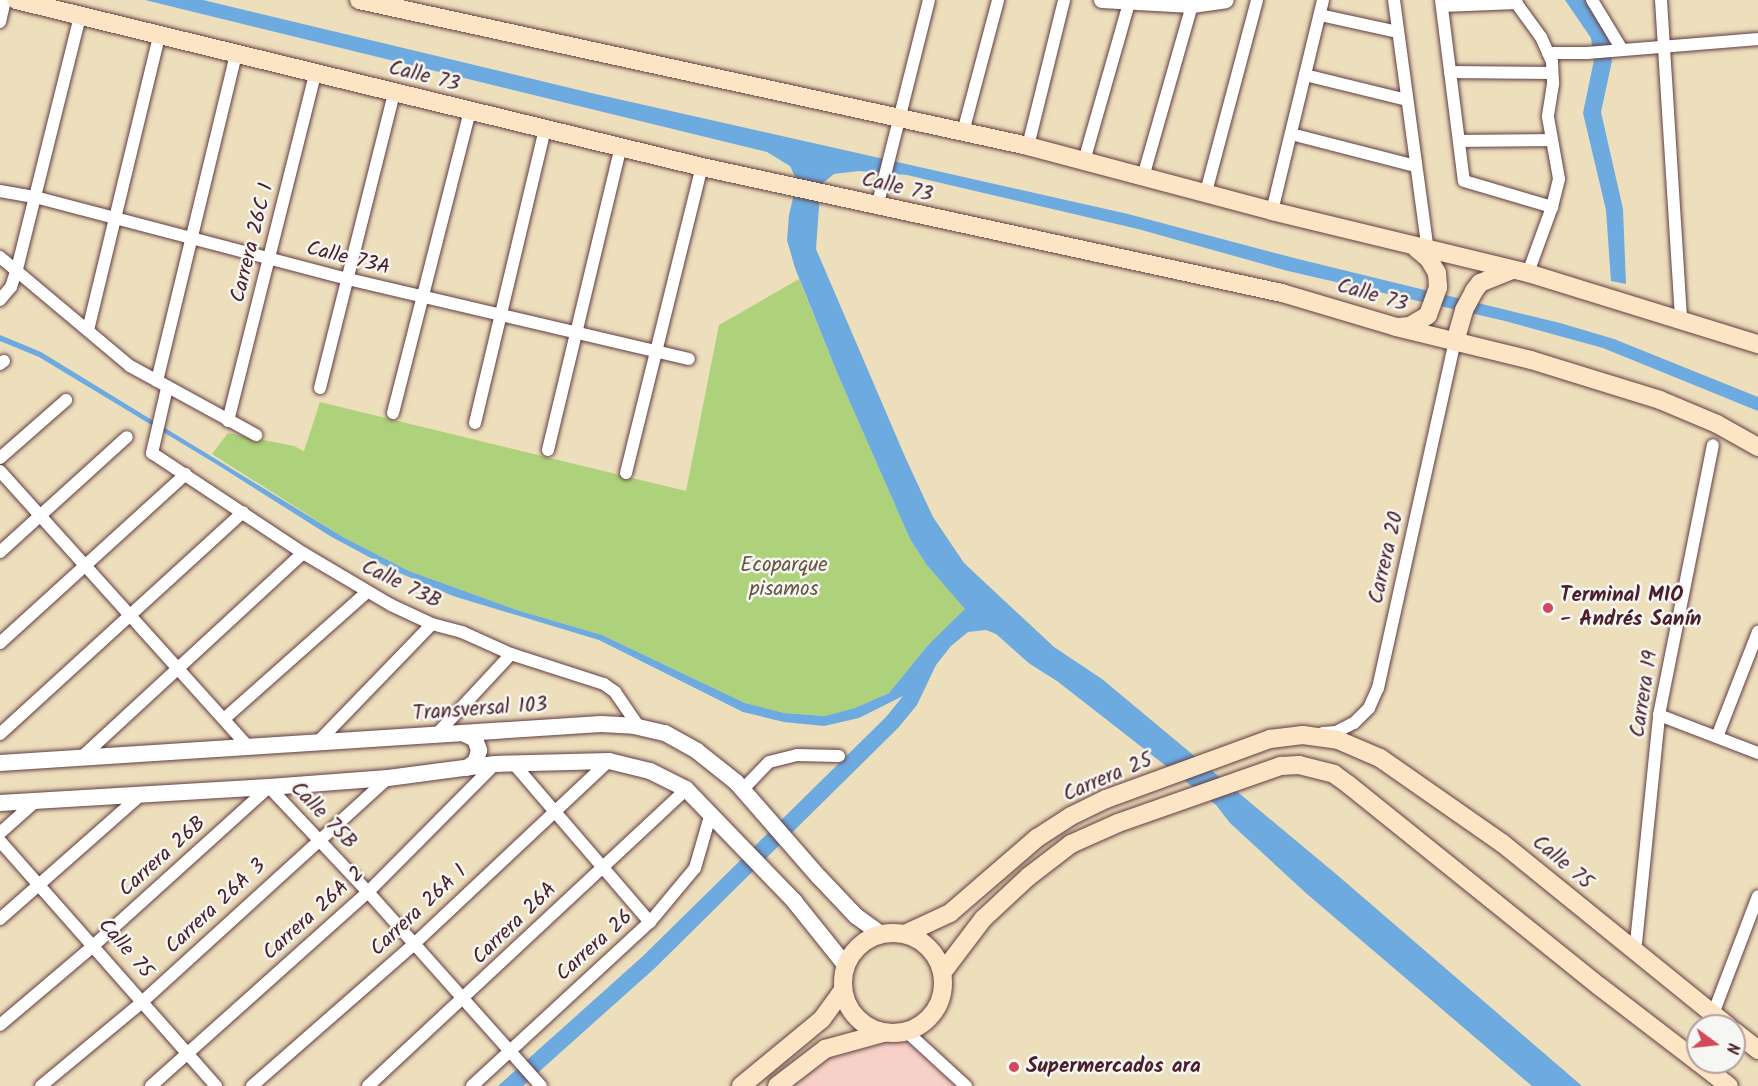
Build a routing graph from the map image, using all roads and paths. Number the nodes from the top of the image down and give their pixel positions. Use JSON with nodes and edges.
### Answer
{"nodes":[{"id":1,"x":5,"y":0,"type":"edge"},
{"id":2,"x":16,"y":0,"type":"edge"},
{"id":3,"x":359,"y":0,"type":"edge"},
{"id":4,"x":929,"y":0,"type":"edge"},
{"id":5,"x":998,"y":0,"type":"edge"},
{"id":6,"x":1064,"y":0,"type":"edge"},
{"id":7,"x":1102,"y":0,"type":"edge"},
{"id":8,"x":1226,"y":0,"type":"edge"},
{"id":9,"x":1257,"y":0,"type":"edge"},
{"id":10,"x":1323,"y":0,"type":"edge"},
{"id":11,"x":1394,"y":0,"type":"edge"},
{"id":12,"x":1592,"y":0,"type":"edge"},
{"id":13,"x":1661,"y":0,"type":"edge"},
{"id":14,"x":1516,"y":2,"type":"edge"},
{"id":15,"x":1129,"y":3,"type":"junction"},
{"id":16,"x":1441,"y":3,"type":"edge"},
{"id":17,"x":1192,"y":5,"type":"junction"},
{"id":18,"x":1320,"y":15,"type":"junction"},
{"id":19,"x":80,"y":17,"type":"junction"},
{"id":20,"x":0,"y":22,"type":"edge"},
{"id":21,"x":1397,"y":32,"type":"junction"},
{"id":22,"x":159,"y":36,"type":"junction"},
{"id":23,"x":1758,"y":39,"type":"edge"},
{"id":24,"x":1664,"y":46,"type":"junction"},
{"id":25,"x":1618,"y":49,"type":"junction"},
{"id":26,"x":1548,"y":53,"type":"junction"},
{"id":27,"x":236,"y":54,"type":"junction"},
{"id":28,"x":1450,"y":72,"type":"junction"},
{"id":29,"x":1552,"y":73,"type":"junction"},
{"id":30,"x":315,"y":74,"type":"junction"},
{"id":31,"x":1305,"y":75,"type":"junction"},
{"id":32,"x":394,"y":93,"type":"junction"},
{"id":33,"x":1407,"y":100,"type":"junction"},
{"id":34,"x":470,"y":111,"type":"junction"},
{"id":35,"x":898,"y":124,"type":"junction"},
{"id":36,"x":545,"y":129,"type":"junction"},
{"id":37,"x":963,"y":132,"type":"junction"},
{"id":38,"x":1291,"y":134,"type":"junction"},
{"id":39,"x":1552,"y":140,"type":"junction"},
{"id":40,"x":1459,"y":141,"type":"junction"},
{"id":41,"x":1028,"y":146,"type":"junction"},
{"id":42,"x":621,"y":147,"type":"junction"},
{"id":43,"x":1084,"y":161,"type":"junction"},
{"id":44,"x":1416,"y":166,"type":"junction"},
{"id":45,"x":702,"y":167,"type":"junction"},
{"id":46,"x":1143,"y":177,"type":"junction"},
{"id":47,"x":0,"y":191,"type":"edge"},
{"id":48,"x":1206,"y":192,"type":"junction"},
{"id":49,"x":35,"y":197,"type":"junction"},
{"id":50,"x":877,"y":207,"type":"junction"},
{"id":51,"x":1552,"y":207,"type":"junction"},
{"id":52,"x":1272,"y":211,"type":"junction"},
{"id":53,"x":115,"y":219,"type":"junction"},
{"id":54,"x":191,"y":238,"type":"junction"},
{"id":55,"x":1423,"y":252,"type":"junction"},
{"id":56,"x":0,"y":257,"type":"edge"},
{"id":57,"x":268,"y":259,"type":"junction"},
{"id":58,"x":17,"y":269,"type":"junction"},
{"id":59,"x":1520,"y":272,"type":"junction"},
{"id":60,"x":348,"y":279,"type":"junction"},
{"id":61,"x":423,"y":297,"type":"junction"},
{"id":62,"x":0,"y":300,"type":"edge"},
{"id":63,"x":503,"y":315,"type":"junction"},
{"id":64,"x":1681,"y":319,"type":"junction"},
{"id":65,"x":1396,"y":327,"type":"junction"},
{"id":66,"x":88,"y":330,"type":"junction"},
{"id":67,"x":577,"y":334,"type":"junction"},
{"id":68,"x":1455,"y":342,"type":"junction"},
{"id":69,"x":1758,"y":344,"type":"edge"},
{"id":70,"x":655,"y":352,"type":"junction"},
{"id":71,"x":689,"y":359,"type":"dead end"},
{"id":72,"x":162,"y":384,"type":"junction"},
{"id":73,"x":320,"y":388,"type":"dead end"},
{"id":74,"x":66,"y":400,"type":"dead end"},
{"id":75,"x":393,"y":413,"type":"dead end"},
{"id":76,"x":228,"y":421,"type":"junction"},
{"id":77,"x":475,"y":423,"type":"dead end"},
{"id":78,"x":256,"y":435,"type":"dead end"},
{"id":79,"x":127,"y":437,"type":"dead end"},
{"id":80,"x":1713,"y":445,"type":"dead end"},
{"id":81,"x":1758,"y":447,"type":"edge"},
{"id":82,"x":549,"y":450,"type":"dead end"},
{"id":83,"x":0,"y":458,"type":"edge"},
{"id":84,"x":0,"y":471,"type":"edge"},
{"id":85,"x":626,"y":473,"type":"dead end"},
{"id":86,"x":186,"y":474,"type":"junction"},
{"id":87,"x":243,"y":512,"type":"junction"},
{"id":88,"x":40,"y":516,"type":"junction"},
{"id":89,"x":0,"y":552,"type":"edge"},
{"id":90,"x":303,"y":553,"type":"junction"},
{"id":91,"x":85,"y":566,"type":"junction"},
{"id":92,"x":367,"y":592,"type":"junction"},
{"id":93,"x":129,"y":615,"type":"junction"},
{"id":94,"x":432,"y":624,"type":"junction"},
{"id":95,"x":1758,"y":632,"type":"edge"},
{"id":96,"x":0,"y":643,"type":"edge"},
{"id":97,"x":511,"y":654,"type":"junction"},
{"id":98,"x":177,"y":669,"type":"junction"},
{"id":99,"x":1659,"y":715,"type":"junction"},
{"id":100,"x":224,"y":719,"type":"junction"},
{"id":101,"x":639,"y":727,"type":"junction"},
{"id":102,"x":0,"y":734,"type":"edge"},
{"id":103,"x":465,"y":734,"type":"junction"},
{"id":104,"x":1303,"y":735,"type":"junction"},
{"id":105,"x":434,"y":736,"type":"junction"},
{"id":106,"x":1717,"y":737,"type":"junction"},
{"id":107,"x":317,"y":743,"type":"junction"},
{"id":108,"x":248,"y":746,"type":"junction"},
{"id":109,"x":1358,"y":748,"type":"joint"},
{"id":110,"x":1758,"y":753,"type":"edge"},
{"id":111,"x":83,"y":756,"type":"junction"},
{"id":112,"x":839,"y":756,"type":"dead end"},
{"id":113,"x":609,"y":761,"type":"junction"},
{"id":114,"x":0,"y":763,"type":"edge"},
{"id":115,"x":513,"y":763,"type":"junction"},
{"id":116,"x":495,"y":764,"type":"junction"},
{"id":117,"x":467,"y":768,"type":"junction"},
{"id":118,"x":388,"y":778,"type":"junction"},
{"id":119,"x":269,"y":787,"type":"junction"},
{"id":120,"x":686,"y":789,"type":"junction"},
{"id":121,"x":743,"y":789,"type":"junction"},
{"id":122,"x":142,"y":793,"type":"junction"},
{"id":123,"x":38,"y":799,"type":"junction"},
{"id":124,"x":0,"y":802,"type":"edge"},
{"id":125,"x":553,"y":813,"type":"junction"},
{"id":126,"x":711,"y":813,"type":"junction"},
{"id":127,"x":0,"y":833,"type":"edge"},
{"id":128,"x":319,"y":838,"type":"junction"},
{"id":129,"x":0,"y":841,"type":"edge"},
{"id":130,"x":602,"y":868,"type":"junction"},
{"id":131,"x":39,"y":885,"type":"junction"},
{"id":132,"x":368,"y":892,"type":"junction"},
{"id":133,"x":1758,"y":896,"type":"edge"},
{"id":134,"x":0,"y":919,"type":"edge"},
{"id":135,"x":650,"y":922,"type":"junction"},
{"id":136,"x":880,"y":934,"type":"junction"},
{"id":137,"x":905,"y":934,"type":"junction"},
{"id":138,"x":414,"y":944,"type":"junction"},
{"id":139,"x":93,"y":946,"type":"junction"},
{"id":140,"x":1635,"y":953,"type":"junction"},
{"id":141,"x":846,"y":966,"type":"junction"},
{"id":142,"x":942,"y":973,"type":"junction"},
{"id":143,"x":843,"y":990,"type":"junction"},
{"id":144,"x":462,"y":1001,"type":"junction"},
{"id":145,"x":142,"y":1002,"type":"junction"},
{"id":146,"x":1713,"y":1014,"type":"joint"},
{"id":147,"x":0,"y":1024,"type":"edge"},
{"id":148,"x":907,"y":1032,"type":"junction"},
{"id":149,"x":883,"y":1033,"type":"junction"},
{"id":150,"x":1746,"y":1040,"type":"edge"},
{"id":151,"x":1758,"y":1050,"type":"edge"},
{"id":152,"x":1686,"y":1053,"type":"edge"},
{"id":153,"x":188,"y":1054,"type":"junction"},
{"id":154,"x":511,"y":1054,"type":"junction"},
{"id":155,"x":1714,"y":1074,"type":"edge"},
{"id":156,"x":41,"y":1086,"type":"edge"},
{"id":157,"x":151,"y":1086,"type":"edge"},
{"id":158,"x":216,"y":1086,"type":"edge"},
{"id":159,"x":252,"y":1086,"type":"edge"},
{"id":160,"x":368,"y":1086,"type":"edge"},
{"id":161,"x":472,"y":1086,"type":"edge"},
{"id":162,"x":541,"y":1086,"type":"edge"},
{"id":163,"x":741,"y":1086,"type":"edge"},
{"id":164,"x":777,"y":1086,"type":"edge"},
{"id":165,"x":966,"y":1086,"type":"edge"},
{"id":166,"x":1729,"y":1086,"type":"edge"}],
"edges":[{"from":1,"to":20,"type":"street"},
{"from":2,"to":19,"type":"main road","name":"Calle 73"},
{"from":3,"to":35,"type":"main road"},
{"from":4,"to":35,"type":"street"},
{"from":5,"to":37,"type":"street"},
{"from":6,"to":41,"type":"street"},
{"from":7,"to":15,"type":"street"},
{"from":8,"to":17,"type":"street"},
{"from":9,"to":48,"type":"street"},
{"from":10,"to":18,"type":"street"},
{"from":11,"to":21,"type":"street"},
{"from":12,"to":25,"type":"street"},
{"from":13,"to":24,"type":"street"},
{"from":14,"to":16,"type":"street"},
{"from":14,"to":26,"type":"street"},
{"from":15,"to":17,"type":"street"},
{"from":15,"to":43,"type":"street"},
{"from":16,"to":28,"type":"street"},
{"from":17,"to":46,"type":"street"},
{"from":18,"to":21,"type":"street"},
{"from":18,"to":31,"type":"street"},
{"from":19,"to":22,"type":"main road","name":"Calle 73"},
{"from":19,"to":49,"type":"street"},
{"from":21,"to":33,"type":"street"},
{"from":22,"to":27,"type":"main road","name":"Calle 73"},
{"from":22,"to":53,"type":"street"},
{"from":23,"to":24,"type":"street"},
{"from":24,"to":25,"type":"street"},
{"from":24,"to":64,"type":"street"},
{"from":25,"to":26,"type":"street"},
{"from":26,"to":29,"type":"street"},
{"from":27,"to":30,"type":"main road","name":"Calle 73"},
{"from":27,"to":54,"type":"street"},
{"from":28,"to":29,"type":"street"},
{"from":28,"to":40,"type":"street"},
{"from":29,"to":39,"type":"street"},
{"from":30,"to":32,"type":"main road","name":"Calle 73"},
{"from":30,"to":57,"type":"street","name":"Carrera 26C 1"},
{"from":31,"to":33,"type":"street"},
{"from":31,"to":38,"type":"street"},
{"from":32,"to":34,"type":"main road","name":"Calle 73"},
{"from":32,"to":60,"type":"street"},
{"from":33,"to":44,"type":"street"},
{"from":34,"to":36,"type":"main road","name":"Calle 73"},
{"from":34,"to":61,"type":"street"},
{"from":35,"to":37,"type":"main road"},
{"from":35,"to":50,"type":"street"},
{"from":36,"to":42,"type":"main road","name":"Calle 73"},
{"from":36,"to":63,"type":"street"},
{"from":37,"to":41,"type":"main road"},
{"from":38,"to":44,"type":"street"},
{"from":38,"to":52,"type":"street"},
{"from":39,"to":40,"type":"street"},
{"from":39,"to":51,"type":"street"},
{"from":40,"to":51,"type":"street"},
{"from":41,"to":43,"type":"main road"},
{"from":42,"to":45,"type":"main road","name":"Calle 73"},
{"from":42,"to":67,"type":"street"},
{"from":43,"to":46,"type":"main road"},
{"from":44,"to":55,"type":"street"},
{"from":45,"to":50,"type":"main road","name":"Calle 73"},
{"from":45,"to":70,"type":"street"},
{"from":46,"to":48,"type":"main road"},
{"from":47,"to":49,"type":"street","name":"Calle 73A"},
{"from":48,"to":52,"type":"main road"},
{"from":49,"to":53,"type":"street","name":"Calle 73A"},
{"from":49,"to":58,"type":"street"},
{"from":50,"to":65,"type":"main road","name":"Calle 73"},
{"from":51,"to":59,"type":"street"},
{"from":52,"to":55,"type":"main road"},
{"from":53,"to":54,"type":"street","name":"Calle 73A"},
{"from":53,"to":66,"type":"street"},
{"from":54,"to":57,"type":"street","name":"Calle 73A"},
{"from":54,"to":72,"type":"street"},
{"from":55,"to":59,"type":"main road"},
{"from":55,"to":65,"type":"main road"},
{"from":56,"to":58,"type":"street"},
{"from":57,"to":60,"type":"street","name":"Calle 73A"},
{"from":57,"to":76,"type":"street","name":"Carrera 26C 1"},
{"from":58,"to":62,"type":"street"},
{"from":58,"to":66,"type":"street"},
{"from":59,"to":64,"type":"main road"},
{"from":59,"to":68,"type":"main road"},
{"from":60,"to":61,"type":"street","name":"Calle 73A"},
{"from":60,"to":73,"type":"street"},
{"from":61,"to":63,"type":"street","name":"Calle 73A"},
{"from":61,"to":75,"type":"street"},
{"from":63,"to":67,"type":"street","name":"Calle 73A"},
{"from":63,"to":77,"type":"street"},
{"from":64,"to":69,"type":"main road"},
{"from":65,"to":68,"type":"main road","name":"Calle 73"},
{"from":66,"to":72,"type":"street"},
{"from":67,"to":70,"type":"street","name":"Calle 73A"},
{"from":67,"to":82,"type":"street"},
{"from":68,"to":81,"type":"main road","name":"Calle 73"},
{"from":68,"to":104,"type":"street","name":"Carrera 20"},
{"from":70,"to":71,"type":"street","name":"Calle 73A"},
{"from":70,"to":85,"type":"street"},
{"from":72,"to":76,"type":"street"},
{"from":72,"to":86,"type":"street","name":"Calle 73B"},
{"from":74,"to":83,"type":"street"},
{"from":76,"to":78,"type":"street"},
{"from":79,"to":88,"type":"street"},
{"from":80,"to":99,"type":"street","name":"Carrera 19"},
{"from":84,"to":88,"type":"street"},
{"from":86,"to":87,"type":"street","name":"Calle 73B"},
{"from":86,"to":91,"type":"street"},
{"from":87,"to":90,"type":"street","name":"Calle 73B"},
{"from":87,"to":93,"type":"street"},
{"from":88,"to":89,"type":"street"},
{"from":88,"to":91,"type":"street"},
{"from":90,"to":92,"type":"street","name":"Calle 73B"},
{"from":90,"to":98,"type":"street"},
{"from":91,"to":93,"type":"street"},
{"from":91,"to":96,"type":"street"},
{"from":92,"to":94,"type":"street","name":"Calle 73B"},
{"from":92,"to":100,"type":"street"},
{"from":93,"to":98,"type":"street"},
{"from":93,"to":102,"type":"street"},
{"from":94,"to":97,"type":"street","name":"Calle 73B"},
{"from":94,"to":107,"type":"street"},
{"from":95,"to":106,"type":"street"},
{"from":97,"to":101,"type":"street","name":"Calle 73B"},
{"from":97,"to":105,"type":"street"},
{"from":98,"to":100,"type":"street"},
{"from":98,"to":111,"type":"street"},
{"from":99,"to":106,"type":"street"},
{"from":99,"to":140,"type":"street","name":"Carrera 19"},
{"from":100,"to":108,"type":"street"},
{"from":101,"to":103,"type":"street","name":"Transversal 103"},
{"from":101,"to":121,"type":"street","name":"Transversal 103"},
{"from":103,"to":105,"type":"street","name":"Transversal 103"},
{"from":103,"to":117,"type":"street"},
{"from":104,"to":109,"type":"main road","name":"Carrera 25"},
{"from":104,"to":137,"type":"main road","name":"Carrera 25"},
{"from":105,"to":107,"type":"street","name":"Transversal 103"},
{"from":106,"to":110,"type":"street"},
{"from":107,"to":108,"type":"street","name":"Transversal 103"},
{"from":108,"to":111,"type":"street","name":"Transversal 103"},
{"from":109,"to":140,"type":"main road","name":"Calle 75"},
{"from":111,"to":114,"type":"street","name":"Transversal 103"},
{"from":112,"to":121,"type":"street"},
{"from":113,"to":115,"type":"street"},
{"from":113,"to":120,"type":"street"},
{"from":113,"to":125,"type":"street","name":"Carrera 26A 1"},
{"from":115,"to":116,"type":"street"},
{"from":115,"to":125,"type":"street"},
{"from":116,"to":117,"type":"street"},
{"from":116,"to":132,"type":"street","name":"Carrera 26A 2"},
{"from":117,"to":118,"type":"street"},
{"from":118,"to":119,"type":"street"},
{"from":118,"to":128,"type":"street","name":"Carrera 26A 3"},
{"from":119,"to":122,"type":"street"},
{"from":119,"to":128,"type":"street","name":"Calle 75B"},
{"from":119,"to":139,"type":"street","name":"Carrera 26B"},
{"from":120,"to":126,"type":"street"},
{"from":120,"to":130,"type":"street","name":"Carrera 26A"},
{"from":121,"to":136,"type":"street","name":"Transversal 103"},
{"from":122,"to":123,"type":"street"},
{"from":122,"to":131,"type":"street"},
{"from":123,"to":124,"type":"street"},
{"from":123,"to":127,"type":"street"},
{"from":125,"to":130,"type":"street"},
{"from":125,"to":138,"type":"street","name":"Carrera 26A 1"},
{"from":126,"to":135,"type":"street","name":"Carrera 26"},
{"from":126,"to":141,"type":"street"},
{"from":128,"to":132,"type":"street","name":"Calle 75B"},
{"from":128,"to":145,"type":"street","name":"Carrera 26A 3"},
{"from":129,"to":131,"type":"street","name":"Calle 75"},
{"from":130,"to":135,"type":"street"},
{"from":130,"to":144,"type":"street","name":"Carrera 26A"},
{"from":131,"to":134,"type":"street"},
{"from":131,"to":139,"type":"street","name":"Calle 75"},
{"from":132,"to":138,"type":"street","name":"Calle 75B"},
{"from":132,"to":153,"type":"street","name":"Carrera 26A 2"},
{"from":133,"to":146,"type":"street"},
{"from":135,"to":154,"type":"street","name":"Carrera 26"},
{"from":136,"to":137,"type":"main road","name":"Carrera 25"},
{"from":136,"to":141,"type":"main road"},
{"from":137,"to":142,"type":"main road"},
{"from":138,"to":144,"type":"street","name":"Calle 75B"},
{"from":138,"to":159,"type":"street","name":"Carrera 26A 1"},
{"from":139,"to":145,"type":"street","name":"Calle 75"},
{"from":139,"to":147,"type":"street","name":"Carrera 26B"},
{"from":140,"to":146,"type":"main road","name":"Calle 75"},
{"from":141,"to":143,"type":"main road"},
{"from":142,"to":148,"type":"main road"},
{"from":142,"to":152,"type":"main road"},
{"from":143,"to":149,"type":"main road"},
{"from":143,"to":163,"type":"main road"},
{"from":144,"to":154,"type":"street","name":"Calle 75B"},
{"from":144,"to":160,"type":"street","name":"Carrera 26A"},
{"from":145,"to":153,"type":"street","name":"Calle 75"},
{"from":145,"to":156,"type":"street","name":"Carrera 26A 3"},
{"from":148,"to":149,"type":"main road"},
{"from":148,"to":165,"type":"street"},
{"from":149,"to":164,"type":"main road"},
{"from":150,"to":151,"type":"main road"},
{"from":153,"to":157,"type":"street","name":"Carrera 26A 2"},
{"from":153,"to":158,"type":"street","name":"Calle 75"},
{"from":154,"to":161,"type":"street","name":"Carrera 26"},
{"from":154,"to":162,"type":"street","name":"Calle 75B"},
{"from":155,"to":166,"type":"main road"}]}
